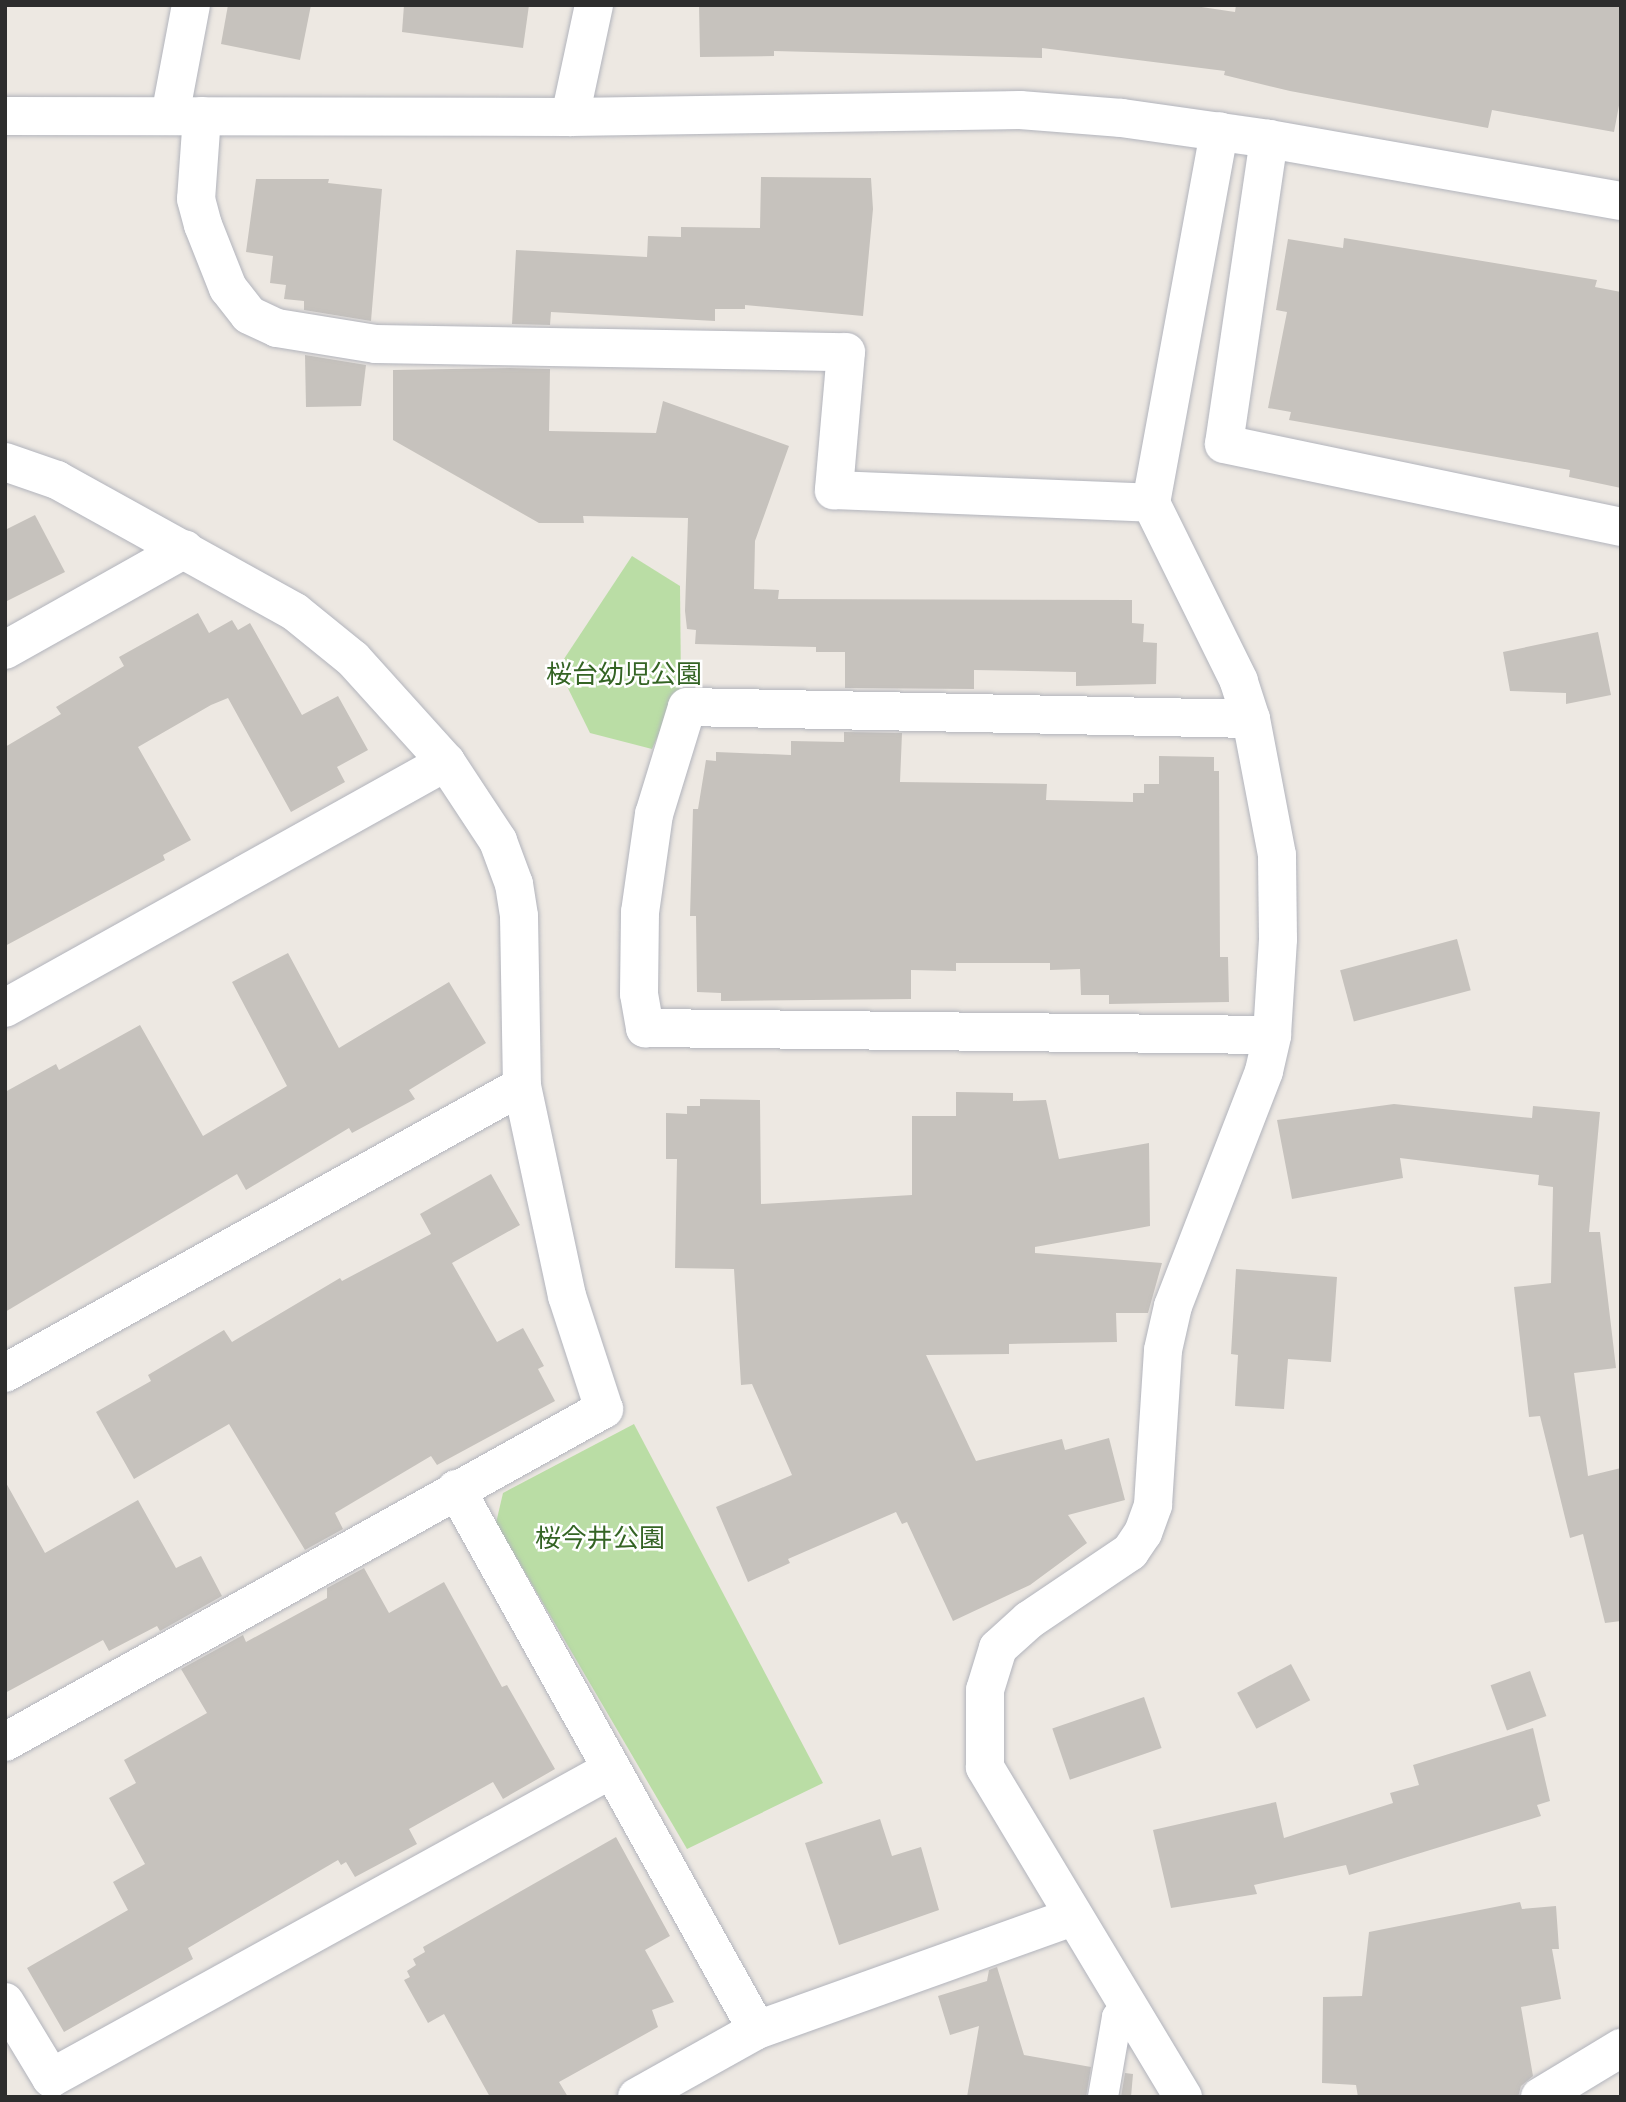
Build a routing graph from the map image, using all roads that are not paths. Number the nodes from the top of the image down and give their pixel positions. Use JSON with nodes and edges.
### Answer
{"nodes":[{"id":1,"x":191,"y":5,"type":"edge"},
{"id":2,"x":594,"y":5,"type":"edge"},
{"id":3,"x":5,"y":116,"type":"edge"},
{"id":4,"x":186,"y":116,"type":"junction"},
{"id":5,"x":570,"y":117,"type":"junction"},
{"id":6,"x":1219,"y":131,"type":"junction"},
{"id":7,"x":1269,"y":139,"type":"junction"},
{"id":8,"x":1621,"y":201,"type":"edge"},
{"id":9,"x":5,"y":461,"type":"edge"},
{"id":10,"x":1151,"y":503,"type":"junction"},
{"id":11,"x":1621,"y":527,"type":"edge"},
{"id":12,"x":185,"y":549,"type":"junction"},
{"id":13,"x":5,"y":650,"type":"edge"},
{"id":14,"x":1251,"y":719,"type":"junction"},
{"id":15,"x":446,"y":762,"type":"junction"},
{"id":16,"x":5,"y":1008,"type":"edge"},
{"id":17,"x":1272,"y":1035,"type":"junction"},
{"id":18,"x":522,"y":1086,"type":"junction"},
{"id":19,"x":5,"y":1373,"type":"edge"},
{"id":20,"x":456,"y":1489,"type":"junction"},
{"id":21,"x":5,"y":1742,"type":"edge"},
{"id":22,"x":612,"y":1769,"type":"junction"},
{"id":23,"x":1072,"y":1917,"type":"junction"},
{"id":24,"x":5,"y":2002,"type":"edge"},
{"id":25,"x":1127,"y":2004,"type":"junction"},
{"id":26,"x":757,"y":2030,"type":"junction"},
{"id":27,"x":1621,"y":2048,"type":"edge"},
{"id":28,"x":62,"y":2087,"type":"edge"},
{"id":29,"x":637,"y":2097,"type":"edge"},
{"id":30,"x":1103,"y":2097,"type":"edge"},
{"id":31,"x":1183,"y":2097,"type":"edge"},
{"id":32,"x":1539,"y":2097,"type":"edge"}],
"edges":[{"from":1,"to":4,"type":"street"},
{"from":2,"to":5,"type":"street"},
{"from":3,"to":4,"type":"street"},
{"from":4,"to":5,"type":"street"},
{"from":4,"to":10,"type":"street"},
{"from":5,"to":6,"type":"street"},
{"from":6,"to":7,"type":"street"},
{"from":6,"to":10,"type":"street"},
{"from":7,"to":8,"type":"street"},
{"from":7,"to":11,"type":"street"},
{"from":9,"to":12,"type":"street"},
{"from":10,"to":14,"type":"street"},
{"from":12,"to":13,"type":"street"},
{"from":12,"to":15,"type":"street"},
{"from":14,"to":17,"type":"street"},
{"from":14,"to":17,"type":"street"},
{"from":15,"to":16,"type":"street"},
{"from":15,"to":18,"type":"street"},
{"from":17,"to":23,"type":"street"},
{"from":18,"to":19,"type":"street"},
{"from":18,"to":20,"type":"street"},
{"from":20,"to":21,"type":"street"},
{"from":20,"to":22,"type":"street"},
{"from":22,"to":26,"type":"street"},
{"from":22,"to":28,"type":"street"},
{"from":23,"to":25,"type":"street"},
{"from":23,"to":26,"type":"street"},
{"from":24,"to":28,"type":"street"},
{"from":25,"to":30,"type":"lane"},
{"from":25,"to":31,"type":"street"},
{"from":26,"to":29,"type":"street"},
{"from":27,"to":32,"type":"street"}]}
